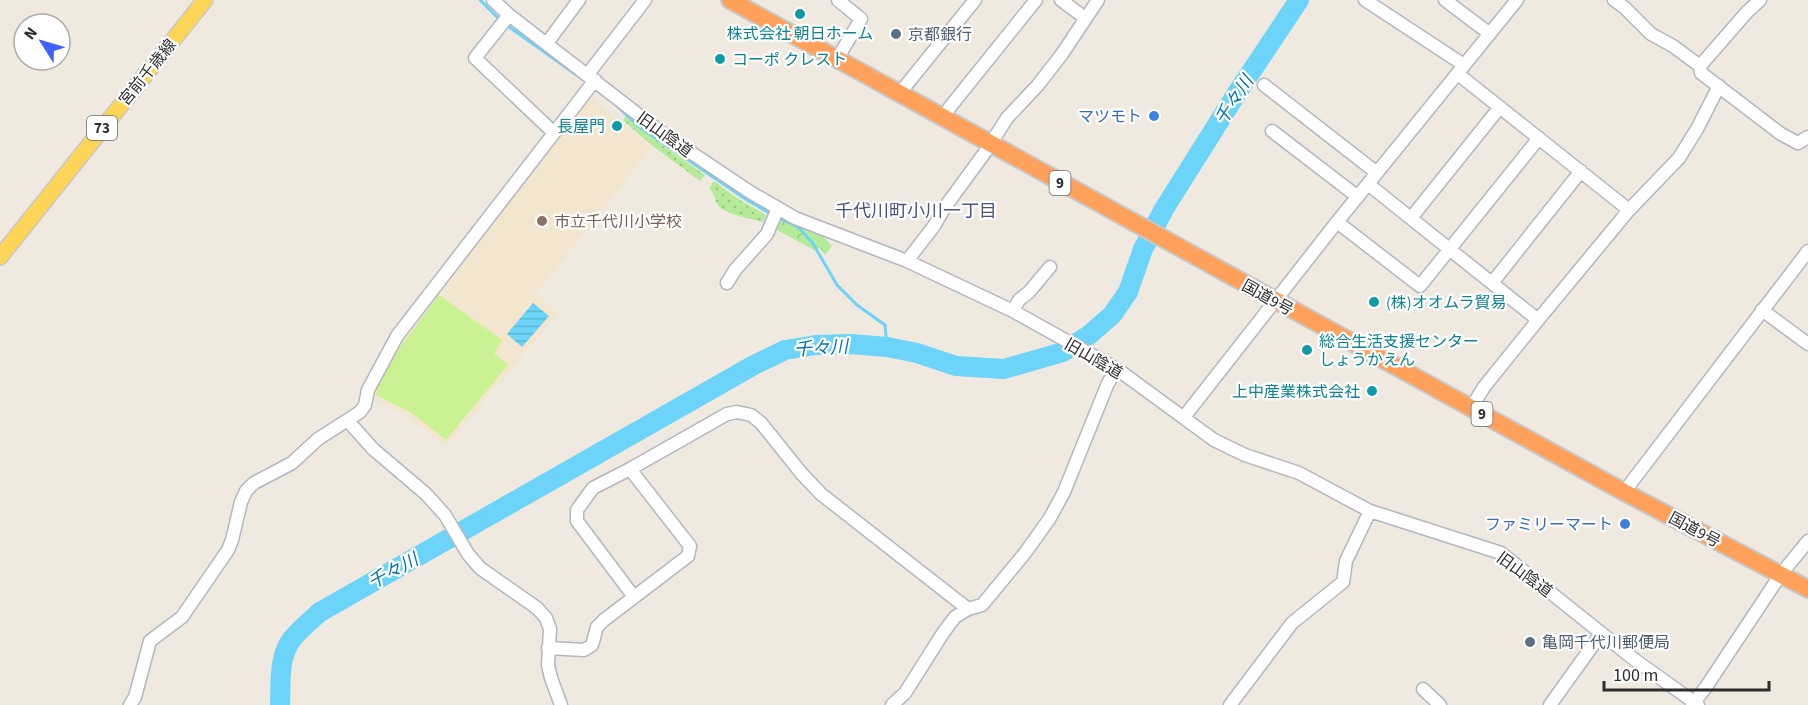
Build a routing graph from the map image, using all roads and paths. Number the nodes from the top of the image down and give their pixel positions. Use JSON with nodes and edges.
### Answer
{"nodes":[{"id":1,"x":205,"y":0,"type":"edge"},
{"id":2,"x":493,"y":0,"type":"edge"},
{"id":3,"x":579,"y":0,"type":"edge"},
{"id":4,"x":645,"y":0,"type":"edge"},
{"id":5,"x":730,"y":0,"type":"edge"},
{"id":6,"x":838,"y":0,"type":"edge"},
{"id":7,"x":975,"y":0,"type":"edge"},
{"id":8,"x":1036,"y":0,"type":"edge"},
{"id":9,"x":1061,"y":0,"type":"edge"},
{"id":10,"x":1098,"y":0,"type":"edge"},
{"id":11,"x":1365,"y":0,"type":"edge"},
{"id":12,"x":1517,"y":0,"type":"edge"},
{"id":13,"x":1614,"y":0,"type":"edge"},
{"id":14,"x":1760,"y":0,"type":"edge"},
{"id":15,"x":1453,"y":2,"type":"edge"},
{"id":16,"x":1085,"y":18,"type":"junction"},
{"id":17,"x":505,"y":20,"type":"junction"},
{"id":18,"x":1490,"y":34,"type":"junction"},
{"id":19,"x":547,"y":43,"type":"junction"},
{"id":20,"x":837,"y":59,"type":"junction"},
{"id":21,"x":1700,"y":66,"type":"junction"},
{"id":22,"x":1461,"y":69,"type":"junction"},
{"id":23,"x":591,"y":81,"type":"junction"},
{"id":24,"x":1264,"y":86,"type":"dead end"},
{"id":25,"x":1719,"y":86,"type":"junction"},
{"id":26,"x":899,"y":94,"type":"junction"},
{"id":27,"x":1500,"y":107,"type":"junction"},
{"id":28,"x":943,"y":119,"type":"junction"},
{"id":29,"x":1272,"y":130,"type":"dead end"},
{"id":30,"x":554,"y":133,"type":"junction"},
{"id":31,"x":1808,"y":137,"type":"edge"},
{"id":32,"x":1539,"y":138,"type":"junction"},
{"id":33,"x":990,"y":144,"type":"junction"},
{"id":34,"x":1581,"y":171,"type":"junction"},
{"id":35,"x":1377,"y":173,"type":"junction"},
{"id":36,"x":1368,"y":184,"type":"junction"},
{"id":37,"x":1358,"y":197,"type":"junction"},
{"id":38,"x":778,"y":208,"type":"junction"},
{"id":39,"x":1629,"y":210,"type":"junction"},
{"id":40,"x":1411,"y":218,"type":"junction"},
{"id":41,"x":1338,"y":222,"type":"junction"},
{"id":42,"x":1450,"y":249,"type":"junction"},
{"id":43,"x":1808,"y":251,"type":"edge"},
{"id":44,"x":0,"y":257,"type":"edge"},
{"id":45,"x":907,"y":261,"type":"junction"},
{"id":46,"x":1050,"y":267,"type":"dead end"},
{"id":47,"x":727,"y":283,"type":"dead end"},
{"id":48,"x":1492,"y":283,"type":"junction"},
{"id":49,"x":1275,"y":301,"type":"junction"},
{"id":50,"x":1762,"y":310,"type":"junction"},
{"id":51,"x":1014,"y":311,"type":"junction"},
{"id":52,"x":1538,"y":320,"type":"junction"},
{"id":53,"x":1808,"y":344,"type":"edge"},
{"id":54,"x":1117,"y":369,"type":"junction"},
{"id":55,"x":1471,"y":408,"type":"junction"},
{"id":56,"x":1184,"y":417,"type":"junction"},
{"id":57,"x":348,"y":421,"type":"junction"},
{"id":58,"x":630,"y":469,"type":"junction"},
{"id":59,"x":1624,"y":492,"type":"junction"},
{"id":60,"x":1370,"y":511,"type":"junction"},
{"id":61,"x":1808,"y":541,"type":"edge"},
{"id":62,"x":1781,"y":574,"type":"junction"},
{"id":63,"x":1808,"y":589,"type":"edge"},
{"id":64,"x":634,"y":597,"type":"junction"},
{"id":65,"x":968,"y":609,"type":"junction"},
{"id":66,"x":1601,"y":634,"type":"junction"},
{"id":67,"x":548,"y":648,"type":"junction"},
{"id":68,"x":1424,"y":689,"type":"dead end"},
{"id":69,"x":1695,"y":704,"type":"edge"},
{"id":70,"x":130,"y":705,"type":"edge"},
{"id":71,"x":561,"y":705,"type":"edge"},
{"id":72,"x":892,"y":705,"type":"edge"},
{"id":73,"x":1230,"y":705,"type":"edge"},
{"id":74,"x":1440,"y":705,"type":"edge"},
{"id":75,"x":1550,"y":705,"type":"edge"}],
"edges":[{"from":1,"to":44,"type":"main road","name":"宮前千歳線","number":"73"},
{"from":2,"to":17,"type":"street","name":"旧山陰道"},
{"from":3,"to":19,"type":"street"},
{"from":4,"to":23,"type":"street"},
{"from":5,"to":20,"type":"highway","name":"国道9号","number":"9"},
{"from":6,"to":20,"type":"street"},
{"from":7,"to":26,"type":"street"},
{"from":8,"to":28,"type":"street"},
{"from":9,"to":16,"type":"street"},
{"from":10,"to":16,"type":"street"},
{"from":11,"to":22,"type":"street"},
{"from":12,"to":18,"type":"street"},
{"from":13,"to":21,"type":"street"},
{"from":14,"to":21,"type":"street"},
{"from":15,"to":18,"type":"street"},
{"from":16,"to":33,"type":"street"},
{"from":17,"to":19,"type":"street","name":"旧山陰道"},
{"from":17,"to":30,"type":"street"},
{"from":18,"to":22,"type":"street"},
{"from":19,"to":23,"type":"street","name":"旧山陰道"},
{"from":20,"to":26,"type":"highway","name":"国道9号","number":"9"},
{"from":21,"to":25,"type":"street"},
{"from":22,"to":27,"type":"street"},
{"from":22,"to":35,"type":"street"},
{"from":23,"to":30,"type":"street"},
{"from":23,"to":38,"type":"street","name":"旧山陰道"},
{"from":24,"to":35,"type":"street"},
{"from":25,"to":31,"type":"street"},
{"from":25,"to":39,"type":"street"},
{"from":26,"to":28,"type":"highway","name":"国道9号","number":"9"},
{"from":27,"to":32,"type":"street"},
{"from":27,"to":40,"type":"street"},
{"from":28,"to":33,"type":"highway","name":"国道9号","number":"9"},
{"from":29,"to":37,"type":"street"},
{"from":30,"to":57,"type":"street"},
{"from":32,"to":34,"type":"street"},
{"from":32,"to":42,"type":"street"},
{"from":33,"to":45,"type":"street"},
{"from":33,"to":49,"type":"highway","name":"国道9号","number":"9"},
{"from":34,"to":39,"type":"street"},
{"from":34,"to":48,"type":"street"},
{"from":35,"to":36,"type":"street"},
{"from":36,"to":37,"type":"street"},
{"from":36,"to":40,"type":"street"},
{"from":37,"to":41,"type":"street"},
{"from":38,"to":45,"type":"street","name":"旧山陰道"},
{"from":38,"to":47,"type":"street"},
{"from":39,"to":52,"type":"street"},
{"from":40,"to":42,"type":"street"},
{"from":41,"to":42,"type":"street"},
{"from":41,"to":49,"type":"street"},
{"from":42,"to":48,"type":"street"},
{"from":43,"to":50,"type":"street"},
{"from":45,"to":51,"type":"street","name":"旧山陰道"},
{"from":46,"to":51,"type":"street"},
{"from":48,"to":52,"type":"street"},
{"from":49,"to":55,"type":"highway","name":"国道9号","number":"9"},
{"from":49,"to":56,"type":"street"},
{"from":50,"to":53,"type":"street"},
{"from":50,"to":59,"type":"street"},
{"from":51,"to":54,"type":"street","name":"旧山陰道"},
{"from":52,"to":55,"type":"street"},
{"from":54,"to":56,"type":"street","name":"旧山陰道"},
{"from":54,"to":65,"type":"street"},
{"from":55,"to":59,"type":"highway","name":"国道9号","number":"9"},
{"from":56,"to":60,"type":"street","name":"旧山陰道"},
{"from":57,"to":67,"type":"street"},
{"from":57,"to":70,"type":"street"},
{"from":58,"to":64,"type":"street"},
{"from":58,"to":64,"type":"street"},
{"from":58,"to":65,"type":"street"},
{"from":59,"to":62,"type":"highway","name":"国道9号","number":"9"},
{"from":60,"to":66,"type":"street","name":"旧山陰道"},
{"from":60,"to":73,"type":"street"},
{"from":61,"to":62,"type":"street"},
{"from":62,"to":63,"type":"highway","name":"国道9号","number":"9"},
{"from":62,"to":69,"type":"street"},
{"from":64,"to":67,"type":"street"},
{"from":65,"to":72,"type":"street"},
{"from":66,"to":69,"type":"street","name":"旧山陰道"},
{"from":66,"to":75,"type":"street"},
{"from":67,"to":71,"type":"street"},
{"from":68,"to":74,"type":"street"}]}
